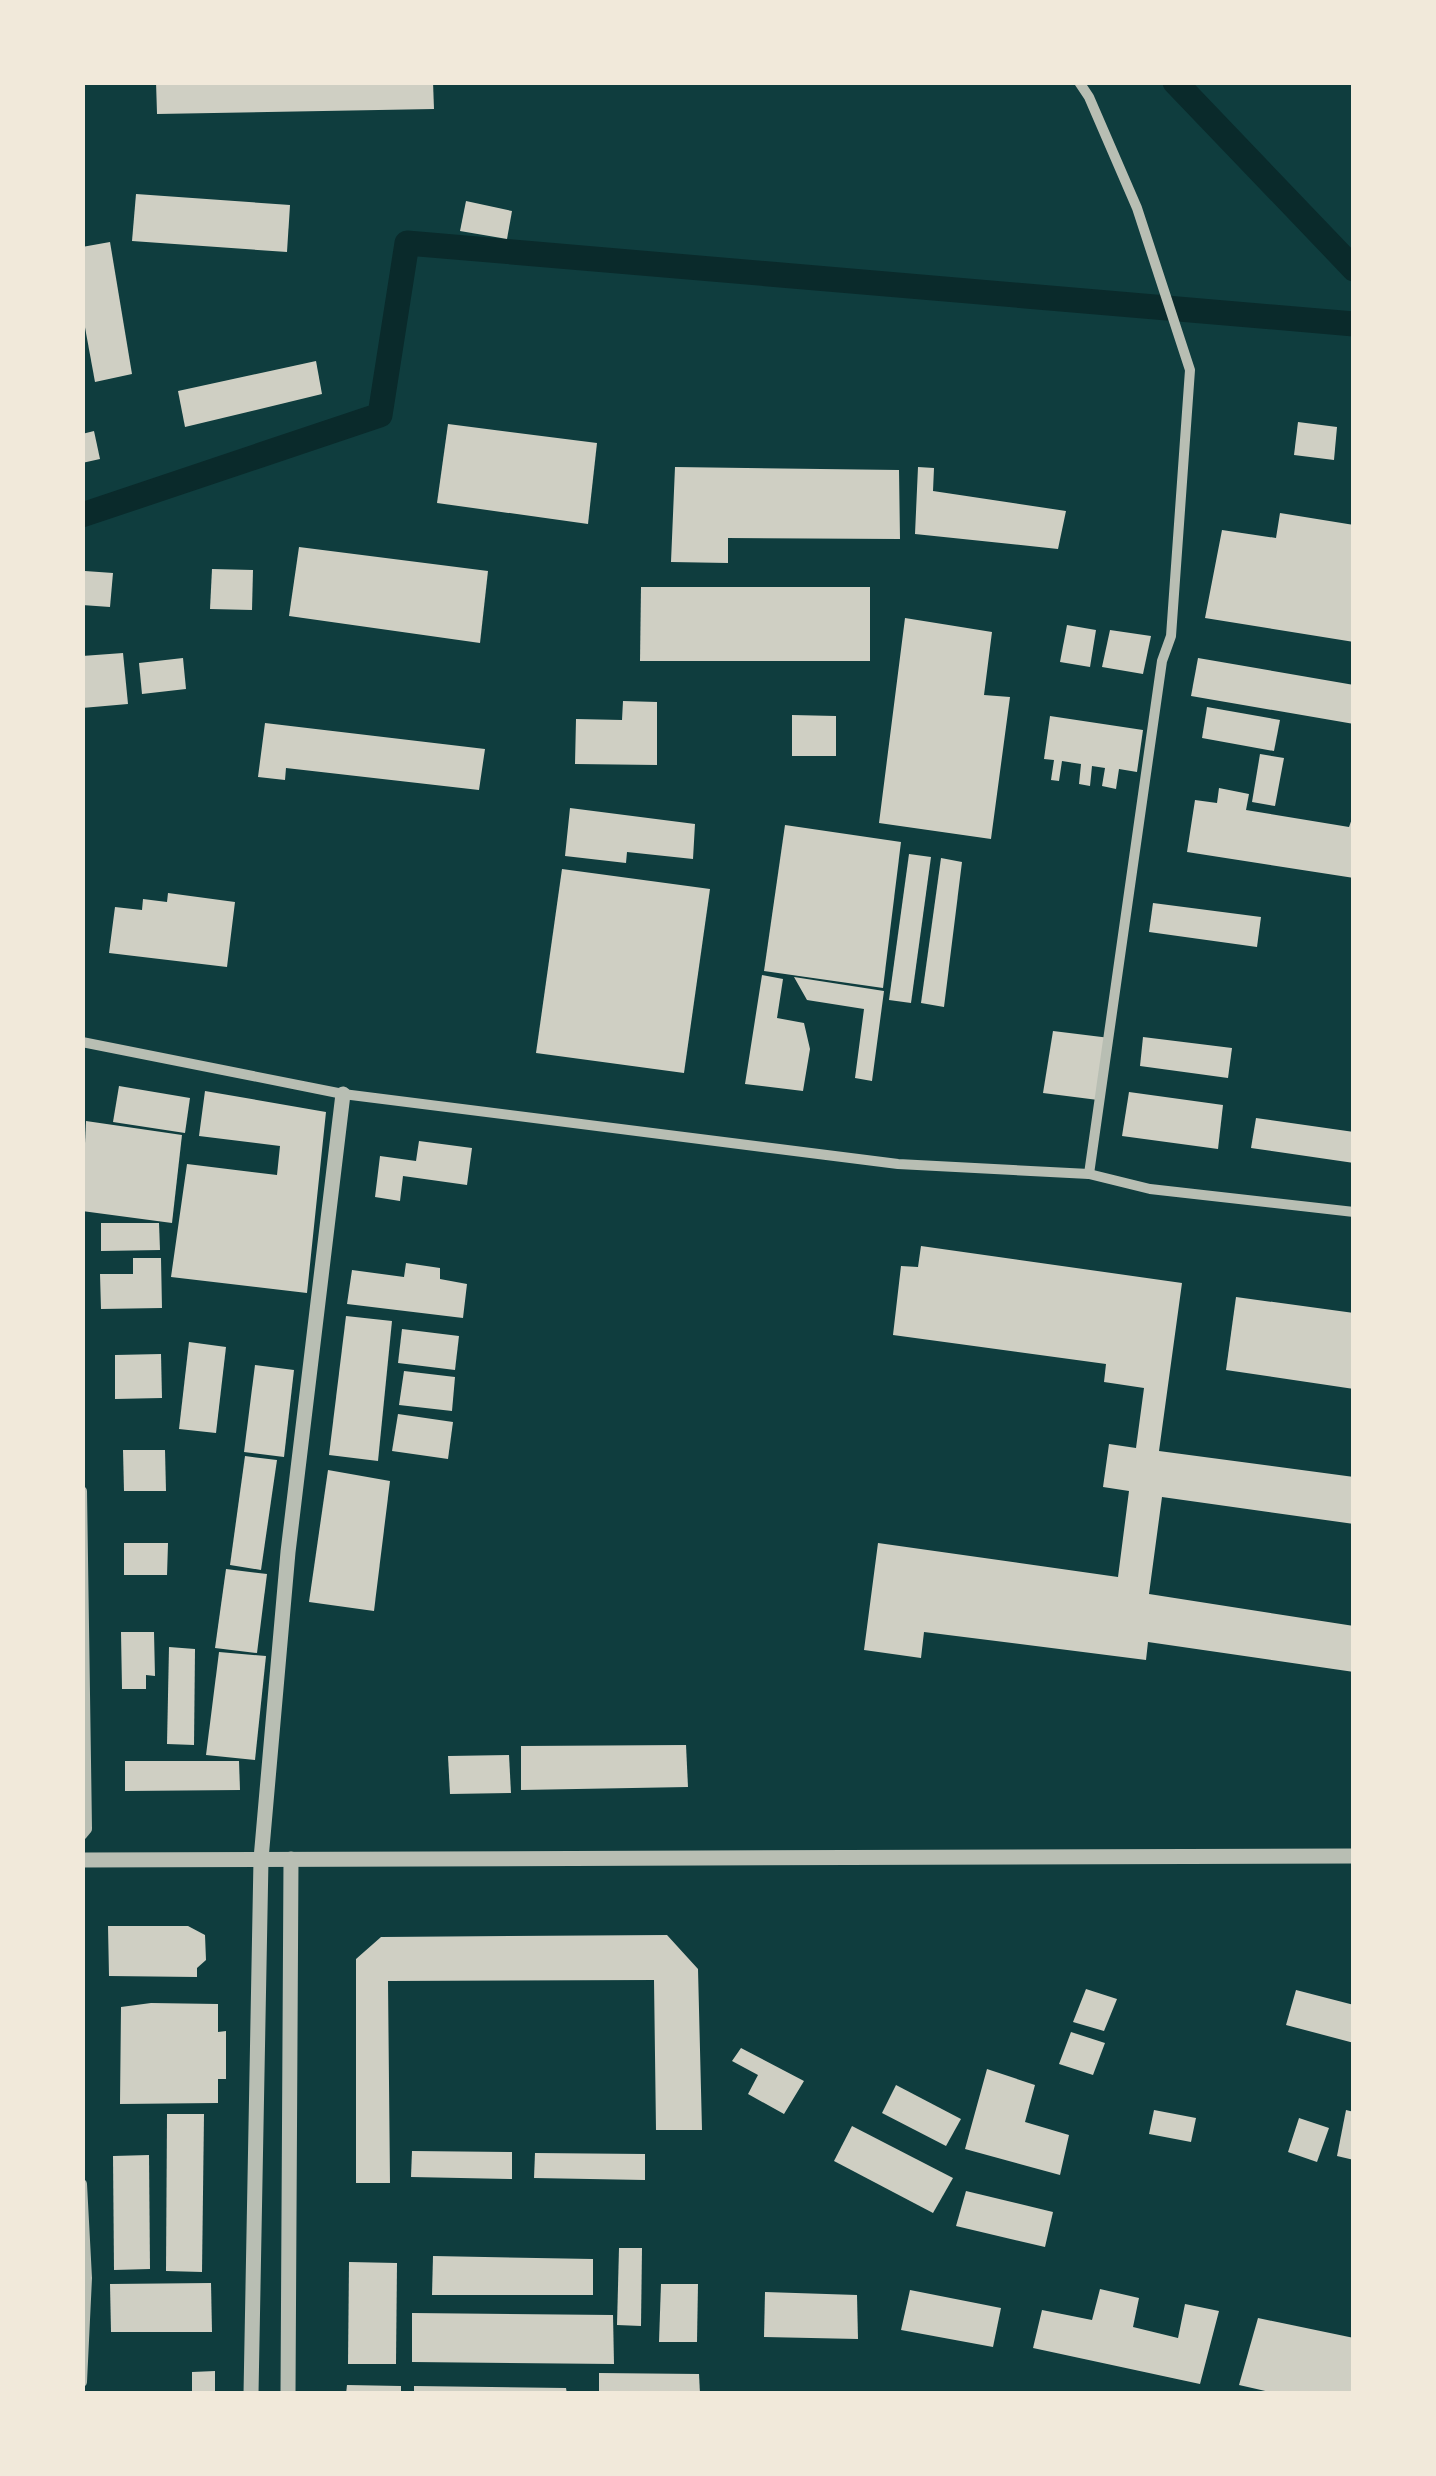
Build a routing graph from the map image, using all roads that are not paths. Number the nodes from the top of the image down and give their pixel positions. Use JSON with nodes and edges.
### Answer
{"nodes":[{"id":1,"x":1078,"y":82,"type":"edge"},
{"id":2,"x":82,"y":1042,"type":"edge"},
{"id":3,"x":343,"y":1094,"type":"junction"},
{"id":4,"x":1089,"y":1174,"type":"junction"},
{"id":5,"x":1354,"y":1212,"type":"edge"},
{"id":6,"x":82,"y":1491,"type":"edge"},
{"id":7,"x":82,"y":1835,"type":"edge"},
{"id":8,"x":1354,"y":1856,"type":"edge"},
{"id":9,"x":261,"y":1859,"type":"junction"},
{"id":10,"x":291,"y":1859,"type":"junction"},
{"id":11,"x":82,"y":1860,"type":"edge"},
{"id":12,"x":82,"y":2184,"type":"edge"},
{"id":13,"x":82,"y":2382,"type":"edge"},
{"id":14,"x":251,"y":2394,"type":"edge"},
{"id":15,"x":288,"y":2394,"type":"edge"}],
"edges":[{"from":1,"to":4,"type":"street"},
{"from":2,"to":3,"type":"street"},
{"from":3,"to":4,"type":"street"},
{"from":3,"to":9,"type":"street"},
{"from":4,"to":5,"type":"street"},
{"from":6,"to":7,"type":"street"},
{"from":8,"to":10,"type":"street"},
{"from":9,"to":10,"type":"street"},
{"from":9,"to":11,"type":"street"},
{"from":9,"to":14,"type":"street"},
{"from":10,"to":15,"type":"street"},
{"from":12,"to":13,"type":"street"}]}
